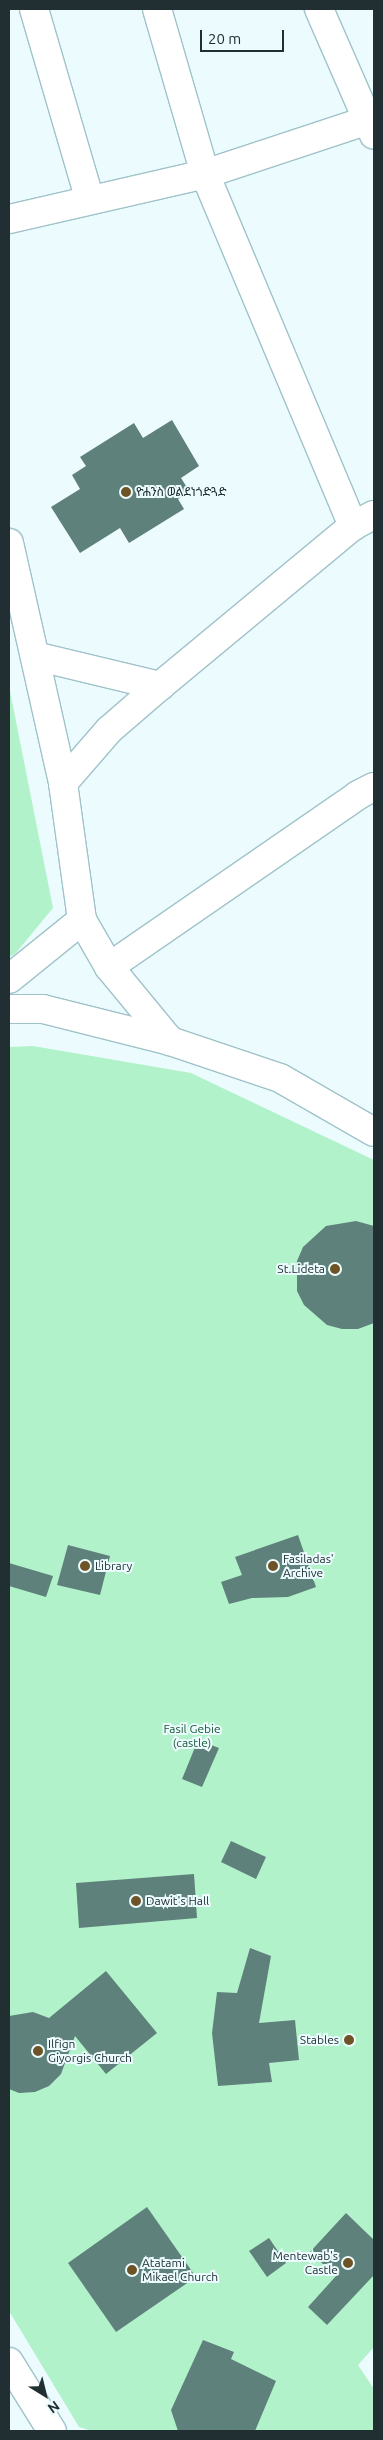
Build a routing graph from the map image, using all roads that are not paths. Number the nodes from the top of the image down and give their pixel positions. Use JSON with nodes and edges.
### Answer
{"nodes":[{"id":1,"x":34,"y":9,"type":"edge"},
{"id":2,"x":157,"y":9,"type":"edge"},
{"id":3,"x":319,"y":9,"type":"edge"},
{"id":4,"x":372,"y":125,"type":"edge"},
{"id":5,"x":205,"y":174,"type":"junction"},
{"id":6,"x":90,"y":200,"type":"junction"},
{"id":7,"x":9,"y":220,"type":"edge"},
{"id":8,"x":364,"y":520,"type":"edge"},
{"id":9,"x":9,"y":543,"type":"edge"},
{"id":10,"x":35,"y":656,"type":"junction"},
{"id":11,"x":160,"y":686,"type":"junction"},
{"id":12,"x":63,"y":783,"type":"junction"},
{"id":13,"x":374,"y":787,"type":"edge"},
{"id":14,"x":82,"y":920,"type":"junction"},
{"id":15,"x":109,"y":967,"type":"junction"},
{"id":16,"x":9,"y":979,"type":"edge"},
{"id":17,"x":9,"y":1009,"type":"edge"},
{"id":18,"x":170,"y":1041,"type":"junction"},
{"id":19,"x":374,"y":1132,"type":"edge"},
{"id":20,"x":9,"y":2362,"type":"edge"},
{"id":21,"x":52,"y":2431,"type":"edge"}],
"edges":[{"from":1,"to":6,"type":"street"},
{"from":2,"to":5,"type":"street"},
{"from":3,"to":4,"type":"street"},
{"from":4,"to":5,"type":"street"},
{"from":5,"to":6,"type":"street"},
{"from":5,"to":8,"type":"street"},
{"from":6,"to":7,"type":"street"},
{"from":8,"to":11,"type":"street"},
{"from":9,"to":10,"type":"street"},
{"from":10,"to":11,"type":"street"},
{"from":10,"to":12,"type":"street"},
{"from":11,"to":12,"type":"street"},
{"from":12,"to":14,"type":"street"},
{"from":13,"to":15,"type":"street"},
{"from":14,"to":15,"type":"street"},
{"from":14,"to":16,"type":"street"},
{"from":15,"to":18,"type":"street"},
{"from":17,"to":18,"type":"street"},
{"from":18,"to":19,"type":"street"},
{"from":20,"to":21,"type":"street"}]}
